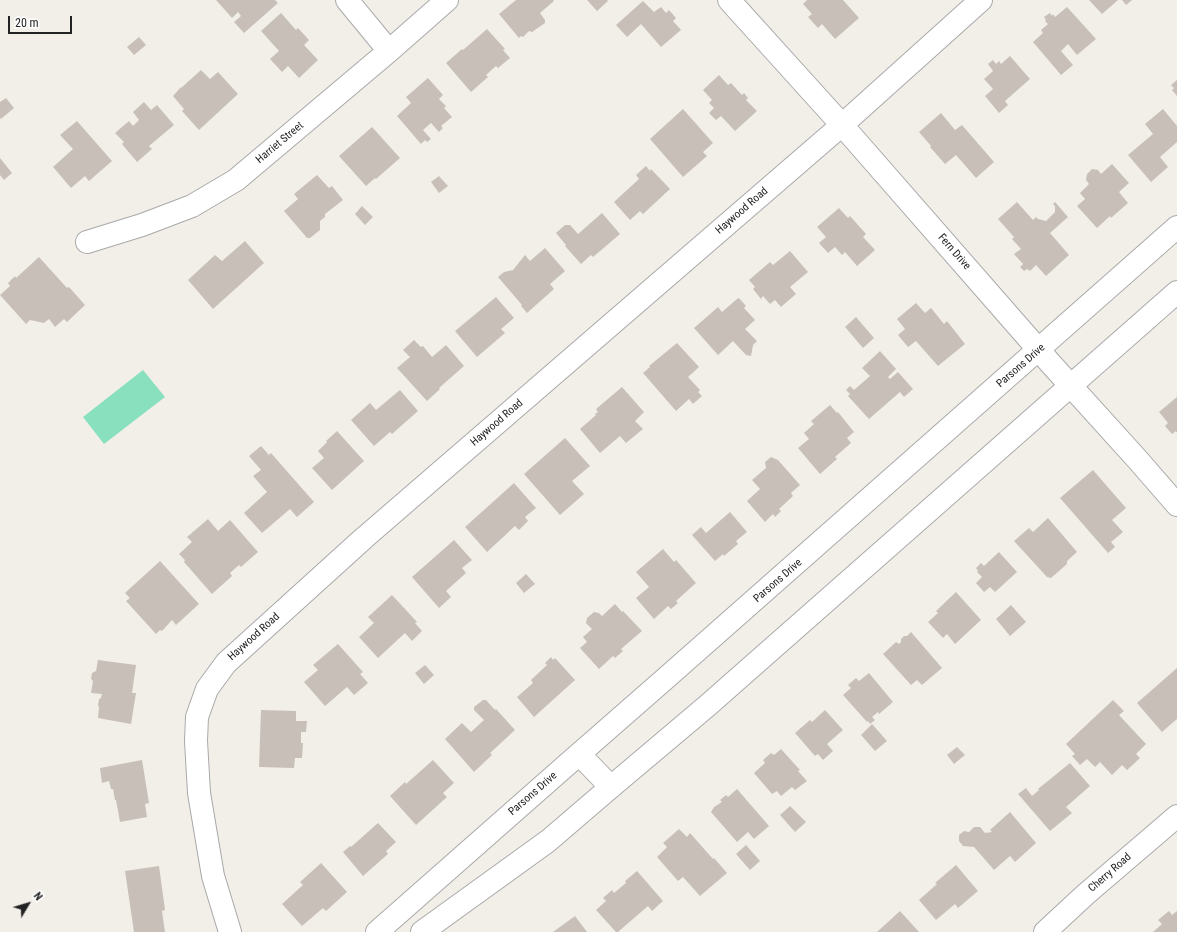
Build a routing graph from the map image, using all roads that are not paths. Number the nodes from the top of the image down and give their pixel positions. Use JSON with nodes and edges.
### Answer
{"nodes":[{"id":1,"x":347,"y":0,"type":"edge"},
{"id":2,"x":447,"y":0,"type":"edge"},
{"id":3,"x":729,"y":0,"type":"edge"},
{"id":4,"x":981,"y":0,"type":"edge"},
{"id":5,"x":389,"y":51,"type":"junction"},
{"id":6,"x":842,"y":125,"type":"junction"},
{"id":7,"x":1177,"y":227,"type":"edge"},
{"id":8,"x":86,"y":242,"type":"dead end"},
{"id":9,"x":1177,"y":292,"type":"edge"},
{"id":10,"x":1039,"y":350,"type":"junction"},
{"id":11,"x":1071,"y":386,"type":"junction"},
{"id":12,"x":1177,"y":505,"type":"edge"},
{"id":13,"x":579,"y":754,"type":"junction"},
{"id":14,"x":611,"y":787,"type":"junction"},
{"id":15,"x":1177,"y":816,"type":"edge"},
{"id":16,"x":230,"y":932,"type":"edge"},
{"id":17,"x":376,"y":932,"type":"edge"},
{"id":18,"x":422,"y":932,"type":"edge"},
{"id":19,"x":1045,"y":932,"type":"edge"}],
"edges":[{"from":1,"to":5,"type":"street"},
{"from":2,"to":5,"type":"street","name":"Harriet Street"},
{"from":3,"to":6,"type":"street","name":"Fern Drive"},
{"from":4,"to":6,"type":"street","name":"Haywood Road"},
{"from":5,"to":8,"type":"street","name":"Harriet Street"},
{"from":6,"to":10,"type":"street","name":"Fern Drive"},
{"from":6,"to":16,"type":"street","name":"Haywood Road"},
{"from":7,"to":10,"type":"street","name":"Parsons Drive"},
{"from":9,"to":11,"type":"street"},
{"from":10,"to":11,"type":"street","name":"Fern Drive"},
{"from":10,"to":13,"type":"street","name":"Parsons Drive"},
{"from":11,"to":12,"type":"street","name":"Fern Drive"},
{"from":11,"to":14,"type":"street"},
{"from":13,"to":14,"type":"street"},
{"from":13,"to":17,"type":"street","name":"Parsons Drive"},
{"from":14,"to":18,"type":"street"},
{"from":15,"to":19,"type":"street","name":"Cherry Road"}]}
